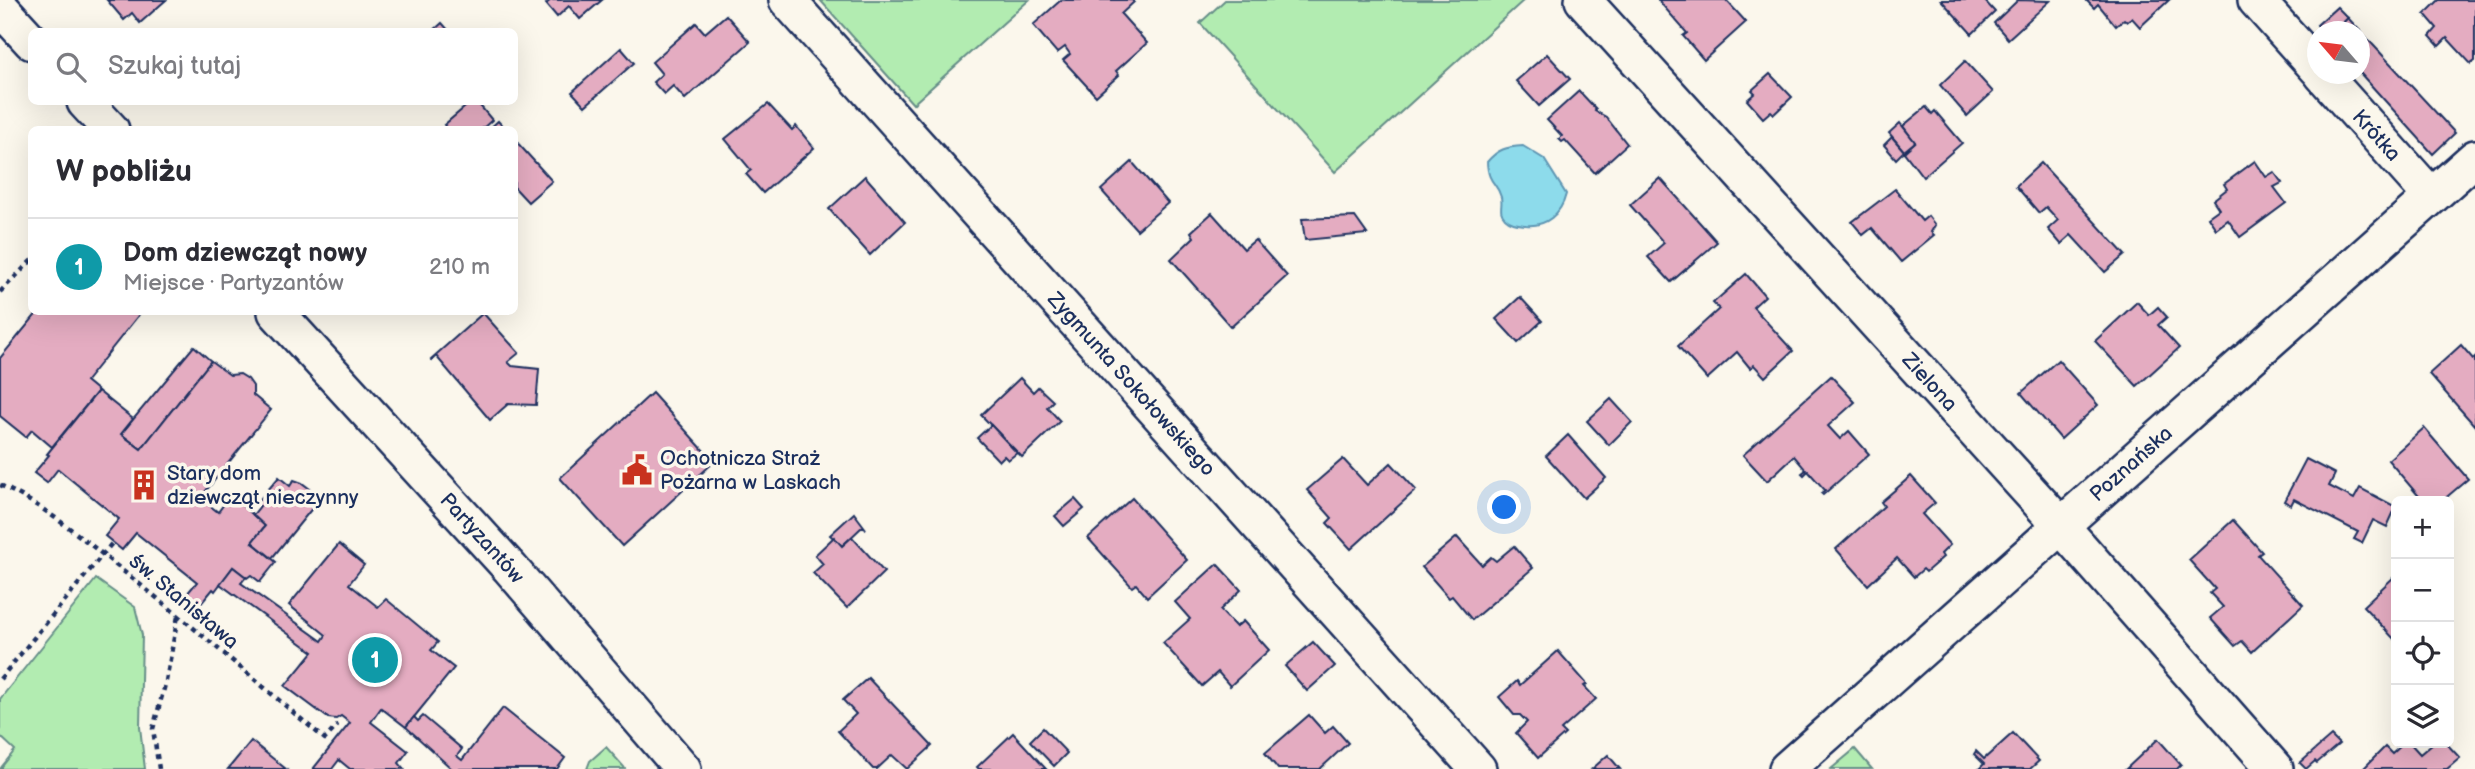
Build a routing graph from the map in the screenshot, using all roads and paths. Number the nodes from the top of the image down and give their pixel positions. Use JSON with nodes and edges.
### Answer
{"nodes":[{"id":1,"x":787,"y":0,"type":"edge"},
{"id":2,"x":1583,"y":0,"type":"edge"},
{"id":3,"x":2256,"y":0,"type":"edge"},
{"id":4,"x":0,"y":7,"type":"edge"},
{"id":5,"x":28,"y":38,"type":"edge"},
{"id":6,"x":2307,"y":57,"type":"edge"},
{"id":7,"x":2331,"y":84,"type":"edge"},
{"id":8,"x":88,"y":105,"type":"edge"},
{"id":9,"x":107,"y":126,"type":"edge"},
{"id":10,"x":2475,"y":158,"type":"edge"},
{"id":11,"x":2431,"y":196,"type":"junction"},
{"id":12,"x":28,"y":264,"type":"edge"},
{"id":13,"x":0,"y":292,"type":"edge"},
{"id":14,"x":279,"y":315,"type":"edge"},
{"id":15,"x":0,"y":485,"type":"edge"},
{"id":16,"x":2061,"y":526,"type":"junction"},
{"id":17,"x":113,"y":542,"type":"dead end"},
{"id":18,"x":102,"y":554,"type":"junction"},
{"id":19,"x":178,"y":615,"type":"junction"},
{"id":20,"x":0,"y":679,"type":"edge"},
{"id":21,"x":338,"y":725,"type":"dead end"},
{"id":22,"x":159,"y":769,"type":"edge"},
{"id":23,"x":683,"y":769,"type":"edge"},
{"id":24,"x":1478,"y":769,"type":"edge"},
{"id":25,"x":1787,"y":769,"type":"edge"},
{"id":26,"x":2274,"y":769,"type":"edge"}],
"edges":[{"from":1,"to":24,"type":"street","name":"Zygmunta Sokołowskiego"},
{"from":2,"to":16,"type":"street","name":"Zielona"},
{"from":3,"to":6,"type":"street"},
{"from":4,"to":5,"type":"street"},
{"from":7,"to":11,"type":"street","name":"Krótka"},
{"from":8,"to":9,"type":"street"},
{"from":10,"to":11,"type":"street","name":"Poznańska"},
{"from":11,"to":16,"type":"street","name":"Poznańska"},
{"from":12,"to":13,"type":"path"},
{"from":14,"to":23,"type":"street","name":"Partyzantów"},
{"from":15,"to":18,"type":"path","name":"św. Stanisława"},
{"from":16,"to":25,"type":"street","name":"Poznańska"},
{"from":16,"to":26,"type":"street","name":"Zielona"},
{"from":17,"to":18,"type":"path"},
{"from":18,"to":19,"type":"path","name":"św. Stanisława"},
{"from":18,"to":20,"type":"path"},
{"from":19,"to":21,"type":"path","name":"św. Stanisława"},
{"from":19,"to":22,"type":"path"}]}
